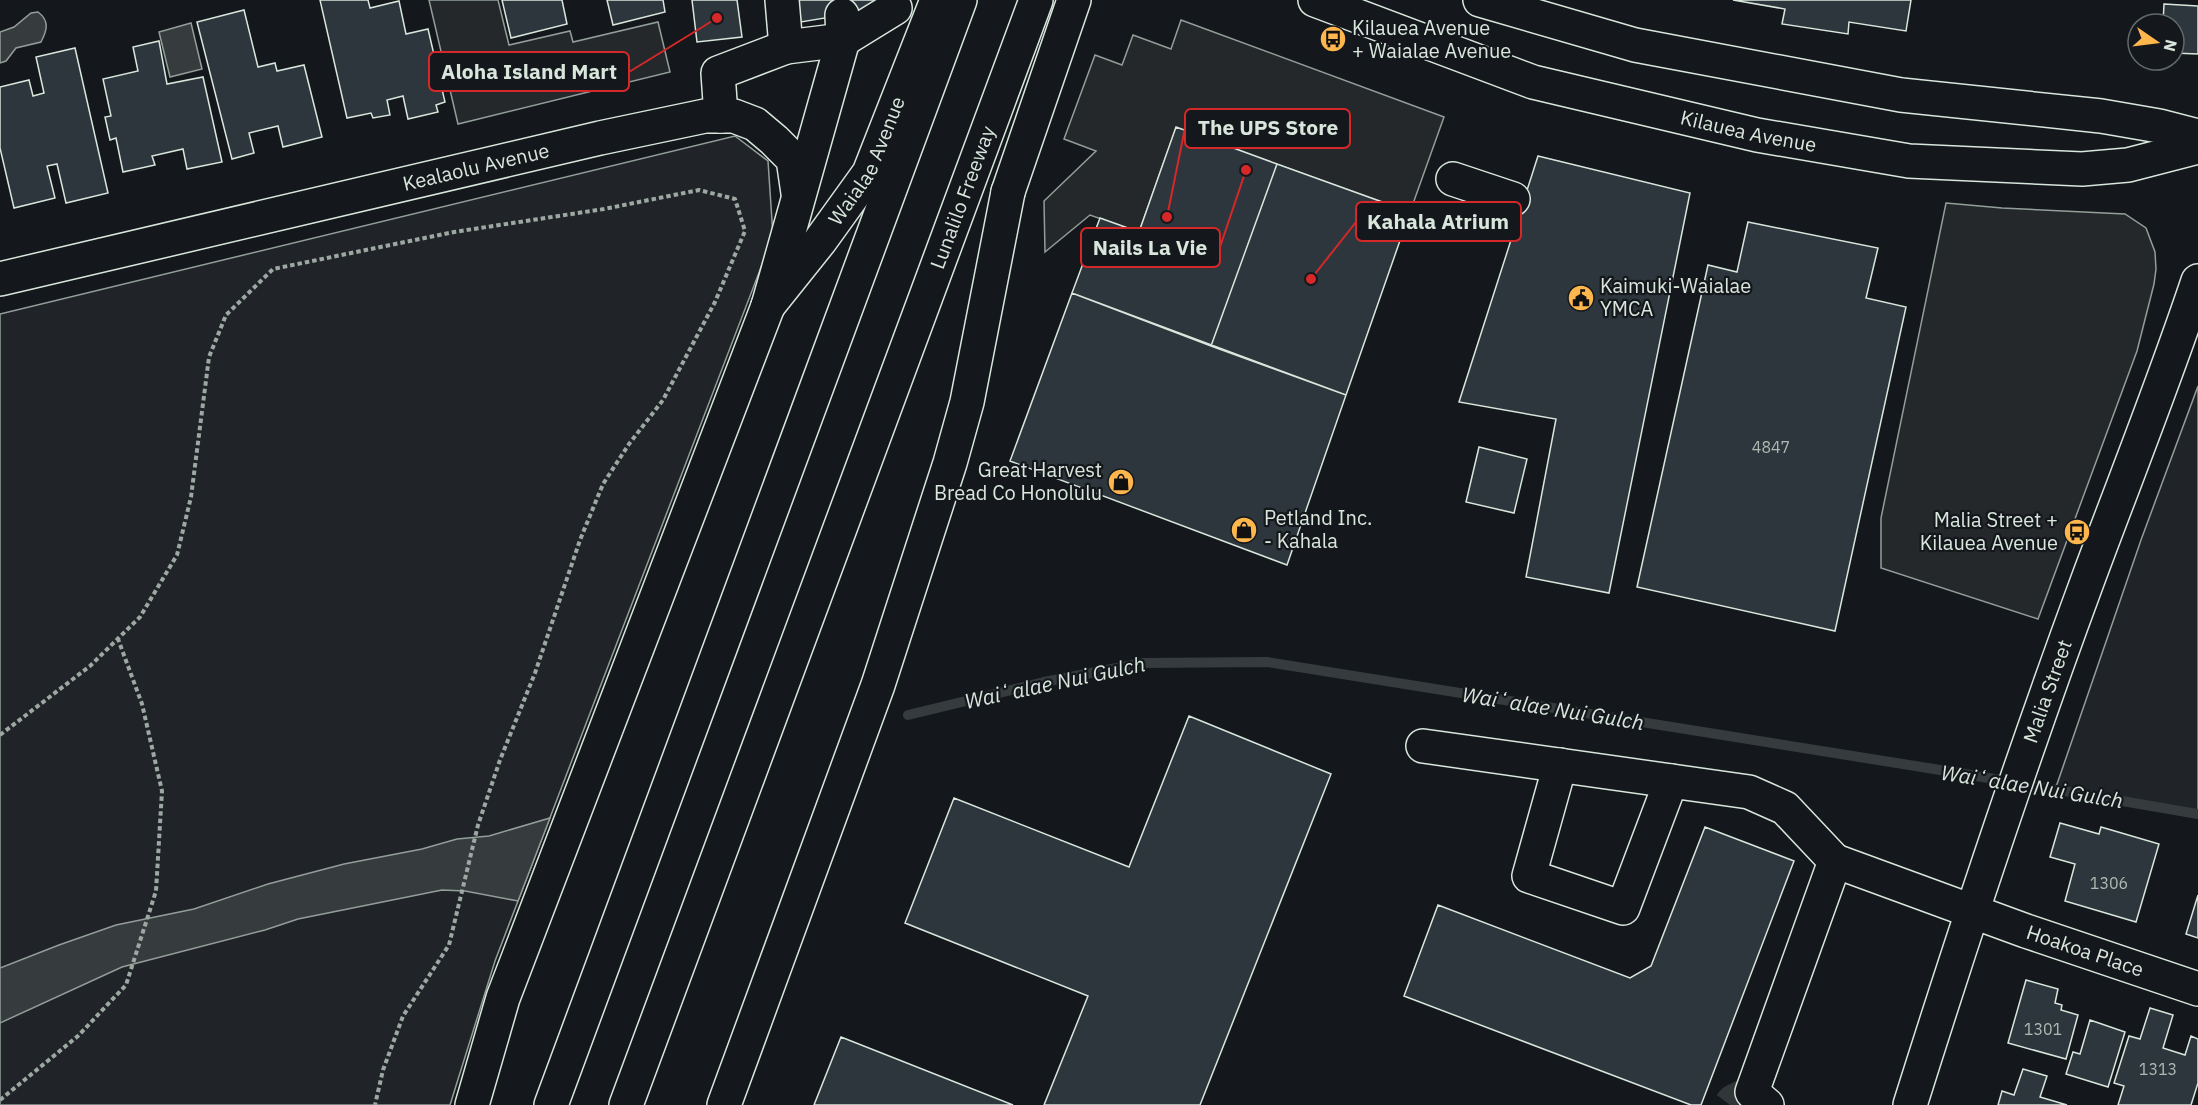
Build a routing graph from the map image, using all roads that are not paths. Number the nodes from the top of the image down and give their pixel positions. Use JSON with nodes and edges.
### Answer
{"nodes":[{"id":1,"x":782,"y":0,"type":"edge"},
{"id":2,"x":929,"y":0,"type":"edge"},
{"id":3,"x":937,"y":0,"type":"edge"},
{"id":4,"x":960,"y":0,"type":"edge"},
{"id":5,"x":1036,"y":0,"type":"edge"},
{"id":6,"x":1315,"y":0,"type":"edge"},
{"id":7,"x":1480,"y":0,"type":"edge"},
{"id":8,"x":894,"y":4,"type":"edge"},
{"id":9,"x":1075,"y":4,"type":"edge"},
{"id":10,"x":843,"y":27,"type":"junction"},
{"id":11,"x":786,"y":47,"type":"junction"},
{"id":12,"x":721,"y":116,"type":"junction"},
{"id":13,"x":2198,"y":136,"type":"edge"},
{"id":14,"x":2198,"y":147,"type":"edge"},
{"id":15,"x":1453,"y":178,"type":"dead end"},
{"id":16,"x":798,"y":193,"type":"junction"},
{"id":17,"x":1513,"y":199,"type":"dead end"},
{"id":18,"x":0,"y":279,"type":"edge"},
{"id":19,"x":2198,"y":281,"type":"edge"},
{"id":20,"x":768,"y":306,"type":"junction"},
{"id":21,"x":1423,"y":746,"type":"dead end"},
{"id":22,"x":1560,"y":765,"type":"junction"},
{"id":23,"x":1671,"y":781,"type":"junction"},
{"id":24,"x":1835,"y":861,"type":"junction"},
{"id":25,"x":1971,"y":911,"type":"junction"},
{"id":26,"x":2198,"y":989,"type":"edge"},
{"id":27,"x":472,"y":1105,"type":"edge"},
{"id":28,"x":551,"y":1105,"type":"edge"},
{"id":29,"x":626,"y":1105,"type":"edge"},
{"id":30,"x":724,"y":1105,"type":"edge"},
{"id":31,"x":1767,"y":1105,"type":"edge"},
{"id":32,"x":1910,"y":1105,"type":"edge"}],
"edges":[{"from":1,"to":11,"type":"main road"},
{"from":2,"to":8,"type":"main road"},
{"from":3,"to":20,"type":"main road","name":"Waialae Avenue"},
{"from":4,"to":28,"type":"main road"},
{"from":5,"to":29,"type":"main road","name":"Lunalilo Freeway"},
{"from":6,"to":14,"type":"main road","name":"Kilauea Avenue"},
{"from":7,"to":13,"type":"main road"},
{"from":8,"to":10,"type":"main road"},
{"from":9,"to":30,"type":"main road"},
{"from":10,"to":11,"type":"main road"},
{"from":10,"to":16,"type":"main road"},
{"from":11,"to":12,"type":"main road"},
{"from":12,"to":16,"type":"main road","name":"Kealaolu Avenue"},
{"from":12,"to":18,"type":"main road","name":"Kealaolu Avenue"},
{"from":15,"to":17,"type":"main road"},
{"from":16,"to":20,"type":"main road","name":"Kealaolu Avenue"},
{"from":19,"to":25,"type":"main road","name":"Malia Street"},
{"from":20,"to":27,"type":"main road"},
{"from":21,"to":22,"type":"main road"},
{"from":22,"to":23,"type":"main road"},
{"from":22,"to":23,"type":"main road"},
{"from":23,"to":24,"type":"main road"},
{"from":24,"to":25,"type":"main road","name":"Hoakoa Place"},
{"from":24,"to":31,"type":"main road"},
{"from":25,"to":26,"type":"main road","name":"Hoakoa Place"},
{"from":25,"to":32,"type":"main road","name":"Malia Street"}]}
